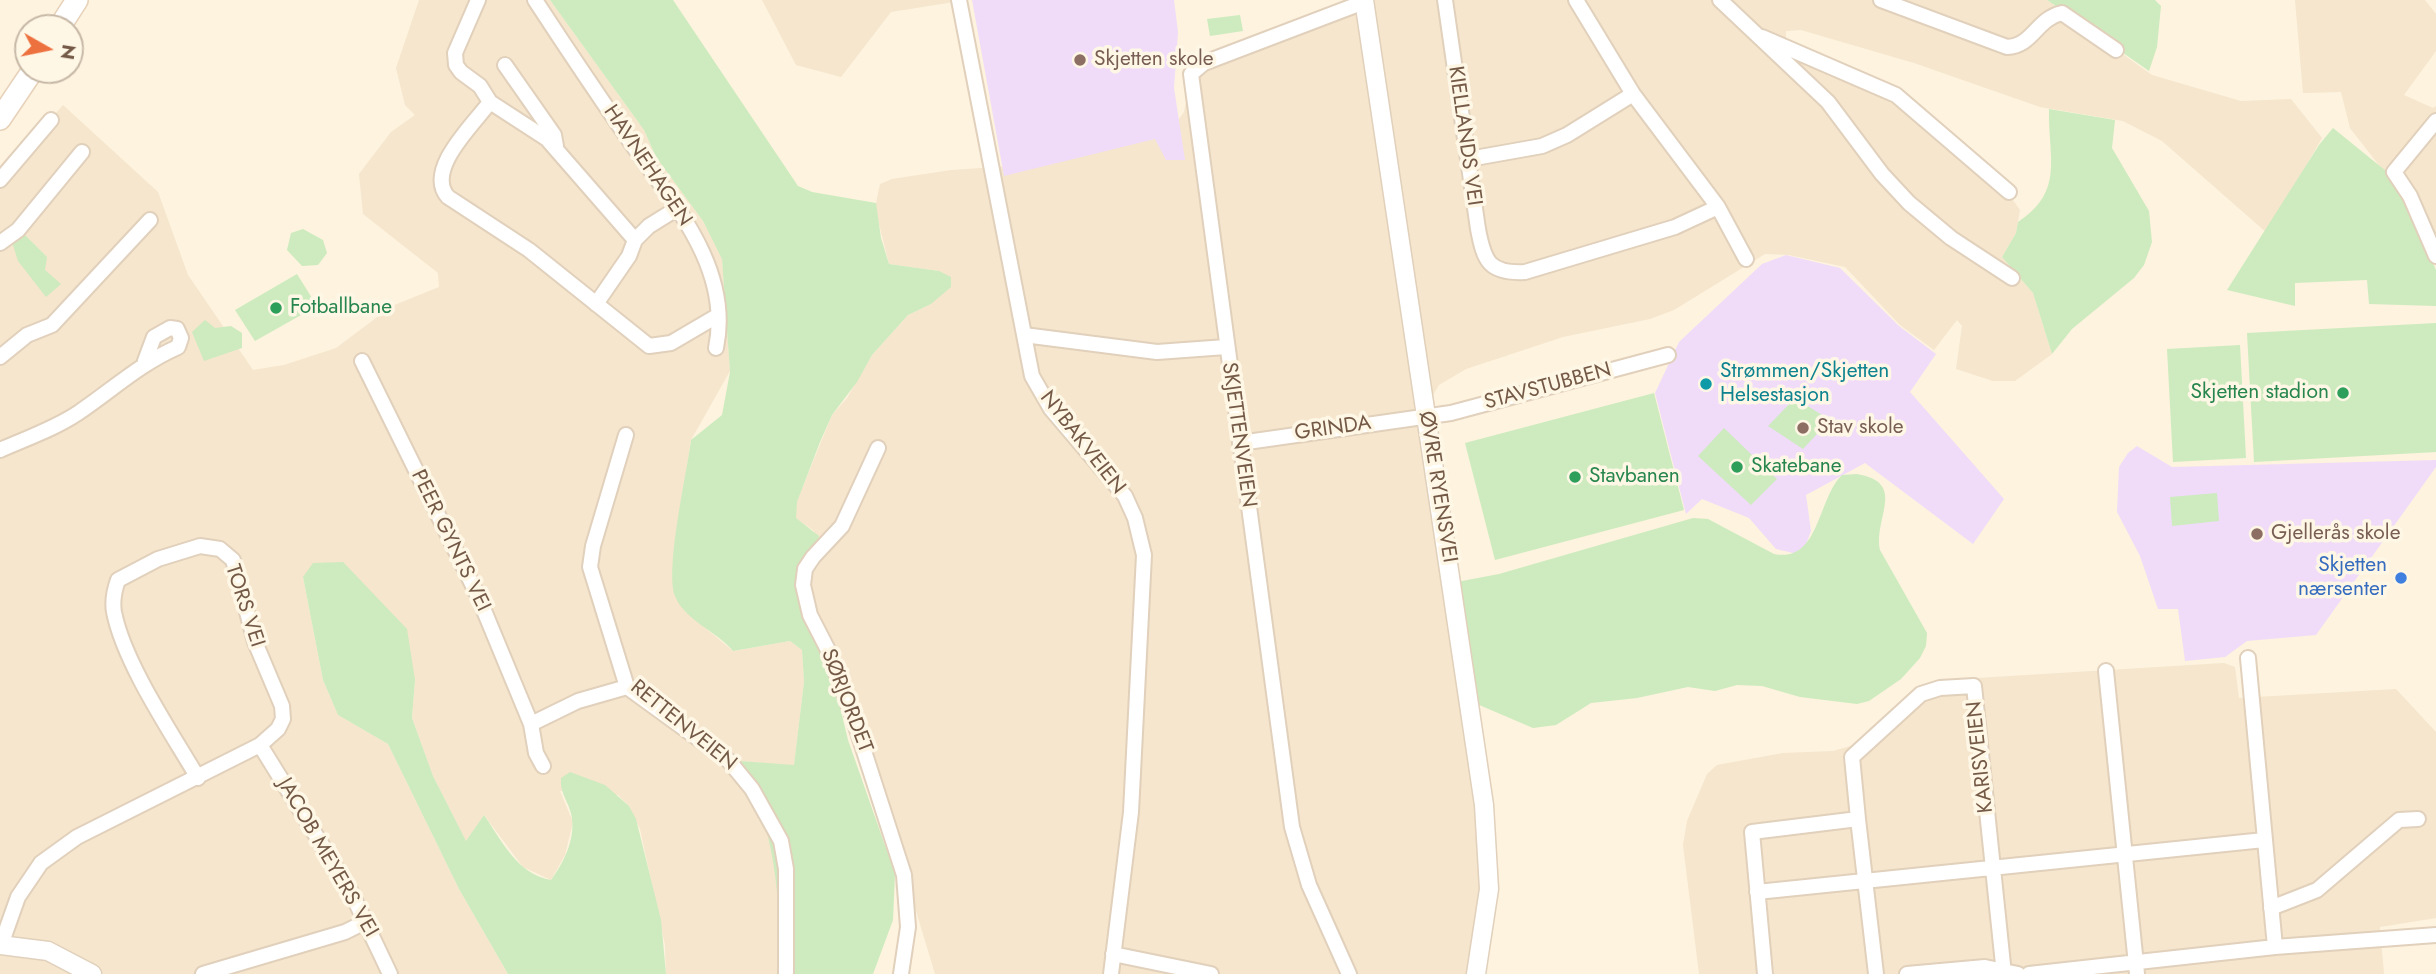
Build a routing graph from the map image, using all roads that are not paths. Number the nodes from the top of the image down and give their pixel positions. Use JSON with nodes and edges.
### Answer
{"nodes":[{"id":1,"x":478,"y":0,"type":"edge"},
{"id":2,"x":535,"y":0,"type":"edge"},
{"id":3,"x":959,"y":0,"type":"edge"},
{"id":4,"x":1445,"y":0,"type":"edge"},
{"id":5,"x":1576,"y":0,"type":"edge"},
{"id":6,"x":1720,"y":0,"type":"edge"},
{"id":7,"x":1881,"y":0,"type":"edge"},
{"id":8,"x":1364,"y":1,"type":"edge"},
{"id":9,"x":1758,"y":36,"type":"junction"},
{"id":10,"x":2116,"y":50,"type":"dead end"},
{"id":11,"x":505,"y":65,"type":"dead end"},
{"id":12,"x":24,"y":84,"type":"edge"},
{"id":13,"x":1633,"y":94,"type":"junction"},
{"id":14,"x":490,"y":102,"type":"junction"},
{"id":15,"x":0,"y":119,"type":"edge"},
{"id":16,"x":51,"y":120,"type":"dead end"},
{"id":17,"x":2436,"y":121,"type":"edge"},
{"id":18,"x":556,"y":149,"type":"junction"},
{"id":19,"x":82,"y":152,"type":"dead end"},
{"id":20,"x":1469,"y":159,"type":"junction"},
{"id":21,"x":0,"y":180,"type":"edge"},
{"id":22,"x":2009,"y":192,"type":"dead end"},
{"id":23,"x":1718,"y":207,"type":"junction"},
{"id":24,"x":678,"y":208,"type":"junction"},
{"id":25,"x":149,"y":220,"type":"dead end"},
{"id":26,"x":635,"y":240,"type":"junction"},
{"id":27,"x":0,"y":243,"type":"edge"},
{"id":28,"x":2436,"y":256,"type":"edge"},
{"id":29,"x":1746,"y":259,"type":"dead end"},
{"id":30,"x":2012,"y":278,"type":"dead end"},
{"id":31,"x":596,"y":304,"type":"junction"},
{"id":32,"x":717,"y":316,"type":"junction"},
{"id":33,"x":1024,"y":335,"type":"junction"},
{"id":34,"x":1226,"y":347,"type":"junction"},
{"id":35,"x":716,"y":348,"type":"dead end"},
{"id":36,"x":1668,"y":355,"type":"dead end"},
{"id":37,"x":0,"y":358,"type":"edge"},
{"id":38,"x":362,"y":361,"type":"dead end"},
{"id":39,"x":145,"y":362,"type":"dead end"},
{"id":40,"x":1426,"y":416,"type":"junction"},
{"id":41,"x":626,"y":435,"type":"dead end"},
{"id":42,"x":1240,"y":443,"type":"junction"},
{"id":43,"x":878,"y":448,"type":"dead end"},
{"id":44,"x":0,"y":450,"type":"edge"},
{"id":45,"x":2248,"y":658,"type":"dead end"},
{"id":46,"x":2106,"y":671,"type":"dead end"},
{"id":47,"x":627,"y":687,"type":"junction"},
{"id":48,"x":531,"y":724,"type":"junction"},
{"id":49,"x":260,"y":745,"type":"junction"},
{"id":50,"x":543,"y":766,"type":"dead end"},
{"id":51,"x":198,"y":778,"type":"junction"},
{"id":52,"x":1858,"y":819,"type":"junction"},
{"id":53,"x":2418,"y":819,"type":"dead end"},
{"id":54,"x":2264,"y":840,"type":"junction"},
{"id":55,"x":2124,"y":855,"type":"junction"},
{"id":56,"x":1992,"y":868,"type":"junction"},
{"id":57,"x":1866,"y":880,"type":"junction"},
{"id":58,"x":1757,"y":892,"type":"junction"},
{"id":59,"x":2271,"y":908,"type":"junction"},
{"id":60,"x":367,"y":921,"type":"junction"},
{"id":61,"x":2436,"y":935,"type":"edge"},
{"id":62,"x":1,"y":945,"type":"edge"},
{"id":63,"x":2275,"y":947,"type":"junction"},
{"id":64,"x":1113,"y":954,"type":"junction"},
{"id":65,"x":2136,"y":968,"type":"edge"},
{"id":66,"x":2003,"y":972,"type":"edge"},
{"id":67,"x":92,"y":974,"type":"edge"},
{"id":68,"x":203,"y":974,"type":"edge"},
{"id":69,"x":390,"y":974,"type":"edge"},
{"id":70,"x":786,"y":974,"type":"edge"},
{"id":71,"x":901,"y":974,"type":"edge"},
{"id":72,"x":1111,"y":974,"type":"edge"},
{"id":73,"x":1211,"y":974,"type":"edge"},
{"id":74,"x":1349,"y":974,"type":"edge"},
{"id":75,"x":1476,"y":974,"type":"edge"},
{"id":76,"x":1765,"y":974,"type":"edge"},
{"id":77,"x":1876,"y":974,"type":"edge"},
{"id":78,"x":1907,"y":974,"type":"edge"},
{"id":79,"x":2018,"y":974,"type":"edge"},
{"id":80,"x":2029,"y":974,"type":"edge"}],
"edges":[{"from":1,"to":14,"type":"street"},
{"from":2,"to":24,"type":"street","name":"HAVNEHAGEN"},
{"from":3,"to":33,"type":"street","name":"NYBAKVEIEN"},
{"from":4,"to":20,"type":"street","name":"KIELLANDS VEI"},
{"from":5,"to":13,"type":"street"},
{"from":6,"to":9,"type":"street"},
{"from":7,"to":10,"type":"street"},
{"from":8,"to":34,"type":"street","name":"SKJETTENVEIEN"},
{"from":8,"to":40,"type":"street","name":"ØVRE RYENSVEI"},
{"from":9,"to":22,"type":"street"},
{"from":9,"to":30,"type":"street"},
{"from":11,"to":18,"type":"street"},
{"from":12,"to":15,"type":"main road"},
{"from":13,"to":20,"type":"street"},
{"from":13,"to":23,"type":"street"},
{"from":14,"to":18,"type":"street"},
{"from":14,"to":31,"type":"street"},
{"from":16,"to":21,"type":"street"},
{"from":17,"to":28,"type":"street"},
{"from":18,"to":26,"type":"street"},
{"from":19,"to":27,"type":"street"},
{"from":20,"to":23,"type":"street","name":"KIELLANDS VEI"},
{"from":23,"to":29,"type":"street"},
{"from":24,"to":26,"type":"street"},
{"from":24,"to":32,"type":"street","name":"HAVNEHAGEN"},
{"from":25,"to":37,"type":"street"},
{"from":26,"to":31,"type":"street"},
{"from":31,"to":32,"type":"street"},
{"from":32,"to":35,"type":"street","name":"HAVNEHAGEN"},
{"from":33,"to":34,"type":"street"},
{"from":33,"to":64,"type":"street","name":"NYBAKVEIEN"},
{"from":34,"to":42,"type":"street","name":"SKJETTENVEIEN"},
{"from":36,"to":40,"type":"street","name":"STAVSTUBBEN"},
{"from":38,"to":48,"type":"street","name":"PEER GYNTS VEI"},
{"from":39,"to":44,"type":"street"},
{"from":40,"to":42,"type":"street","name":"GRINDA"},
{"from":40,"to":75,"type":"street","name":"ØVRE RYENSVEI"},
{"from":41,"to":47,"type":"street","name":"RETTENVEIEN"},
{"from":42,"to":74,"type":"street","name":"SKJETTENVEIEN"},
{"from":43,"to":71,"type":"street","name":"SØRJORDET"},
{"from":45,"to":54,"type":"street"},
{"from":46,"to":55,"type":"street"},
{"from":47,"to":48,"type":"street"},
{"from":47,"to":70,"type":"street","name":"RETTENVEIEN"},
{"from":48,"to":50,"type":"street","name":"PEER GYNTS VEI"},
{"from":49,"to":51,"type":"street","name":"TORS VEI"},
{"from":49,"to":51,"type":"street","name":"TORS VEI"},
{"from":49,"to":60,"type":"street","name":"JACOB MEYERS VEI"},
{"from":51,"to":62,"type":"street","name":"TORS VEI"},
{"from":52,"to":56,"type":"street","name":"KARISVEIEN"},
{"from":52,"to":57,"type":"street","name":"KARISVEIEN"},
{"from":52,"to":58,"type":"street"},
{"from":53,"to":59,"type":"street"},
{"from":54,"to":55,"type":"street"},
{"from":54,"to":59,"type":"street"},
{"from":55,"to":56,"type":"street"},
{"from":55,"to":65,"type":"street"},
{"from":56,"to":57,"type":"street"},
{"from":56,"to":66,"type":"street","name":"KARISVEIEN"},
{"from":57,"to":58,"type":"street"},
{"from":57,"to":77,"type":"street","name":"KARISVEIEN"},
{"from":58,"to":76,"type":"street"},
{"from":59,"to":63,"type":"street"},
{"from":60,"to":68,"type":"street"},
{"from":60,"to":69,"type":"street","name":"JACOB MEYERS VEI"},
{"from":61,"to":63,"type":"street"},
{"from":62,"to":67,"type":"street"},
{"from":63,"to":65,"type":"street"},
{"from":64,"to":72,"type":"street","name":"NYBAKVEIEN"},
{"from":64,"to":73,"type":"street"},
{"from":65,"to":80,"type":"street"},
{"from":66,"to":78,"type":"street"},
{"from":66,"to":79,"type":"street"}]}
